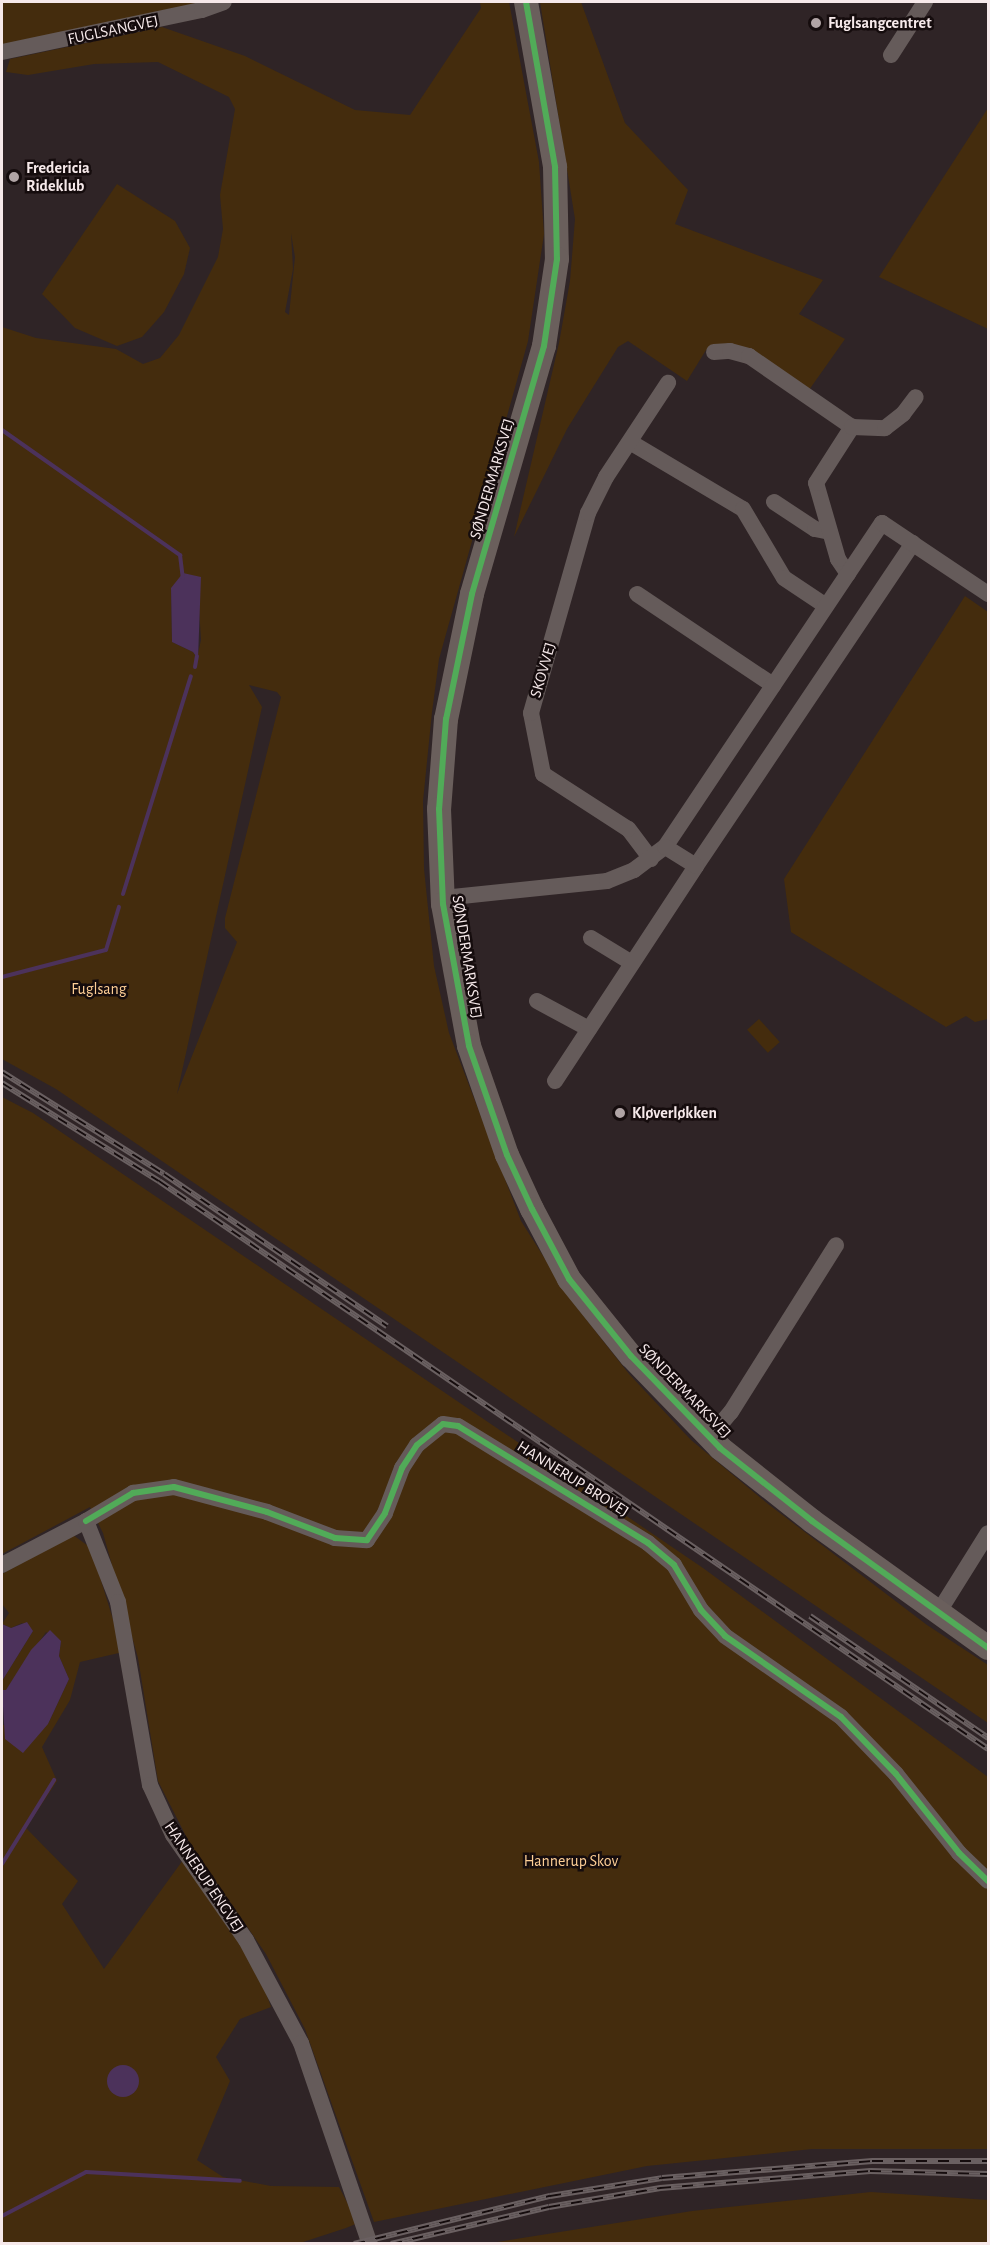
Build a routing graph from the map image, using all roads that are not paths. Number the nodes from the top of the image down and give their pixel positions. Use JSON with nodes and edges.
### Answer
{"nodes":[{"id":1,"x":224,"y":2,"type":"edge"},
{"id":2,"x":526,"y":2,"type":"edge"},
{"id":3,"x":925,"y":2,"type":"edge"},
{"id":4,"x":2,"y":52,"type":"edge"},
{"id":5,"x":891,"y":54,"type":"dead end"},
{"id":6,"x":714,"y":352,"type":"dead end"},
{"id":7,"x":669,"y":383,"type":"dead end"},
{"id":8,"x":916,"y":397,"type":"dead end"},
{"id":9,"x":852,"y":427,"type":"junction"},
{"id":10,"x":630,"y":442,"type":"junction"},
{"id":11,"x":774,"y":502,"type":"dead end"},
{"id":12,"x":830,"y":532,"type":"junction"},
{"id":13,"x":913,"y":543,"type":"junction"},
{"id":14,"x":848,"y":574,"type":"junction"},
{"id":15,"x":986,"y":588,"type":"edge"},
{"id":16,"x":637,"y":594,"type":"dead end"},
{"id":17,"x":826,"y":606,"type":"junction"},
{"id":18,"x":773,"y":685,"type":"junction"},
{"id":19,"x":664,"y":847,"type":"junction"},
{"id":20,"x":651,"y":859,"type":"junction"},
{"id":21,"x":696,"y":866,"type":"junction"},
{"id":22,"x":443,"y":898,"type":"junction"},
{"id":23,"x":591,"y":938,"type":"dead end"},
{"id":24,"x":632,"y":963,"type":"junction"},
{"id":25,"x":537,"y":1001,"type":"dead end"},
{"id":26,"x":589,"y":1029,"type":"junction"},
{"id":27,"x":555,"y":1081,"type":"dead end"},
{"id":28,"x":836,"y":1245,"type":"dead end"},
{"id":29,"x":709,"y":1438,"type":"junction"},
{"id":30,"x":86,"y":1521,"type":"junction"},
{"id":31,"x":988,"y":1533,"type":"edge"},
{"id":32,"x":2,"y":1564,"type":"edge"},
{"id":33,"x":938,"y":1613,"type":"junction"},
{"id":34,"x":988,"y":1648,"type":"edge"},
{"id":35,"x":988,"y":1881,"type":"edge"},
{"id":36,"x":370,"y":2244,"type":"edge"}],
"edges":[{"from":1,"to":4,"type":"street","name":"FUGLSANGVEJ"},
{"from":2,"to":22,"type":"street","name":"SØNDERMARKSVEJ"},
{"from":3,"to":5,"type":"street"},
{"from":6,"to":9,"type":"street"},
{"from":7,"to":10,"type":"street","name":"SKOVVEJ"},
{"from":8,"to":9,"type":"street"},
{"from":9,"to":12,"type":"street"},
{"from":10,"to":17,"type":"street"},
{"from":10,"to":20,"type":"street","name":"SKOVVEJ"},
{"from":11,"to":12,"type":"street"},
{"from":12,"to":14,"type":"street"},
{"from":13,"to":14,"type":"street"},
{"from":13,"to":15,"type":"street"},
{"from":13,"to":21,"type":"street"},
{"from":14,"to":17,"type":"street"},
{"from":16,"to":18,"type":"street"},
{"from":17,"to":18,"type":"street"},
{"from":18,"to":19,"type":"street"},
{"from":19,"to":20,"type":"street"},
{"from":19,"to":21,"type":"street"},
{"from":20,"to":22,"type":"street"},
{"from":21,"to":24,"type":"street"},
{"from":22,"to":29,"type":"street","name":"SØNDERMARKSVEJ"},
{"from":23,"to":24,"type":"street"},
{"from":24,"to":26,"type":"street"},
{"from":25,"to":26,"type":"street"},
{"from":26,"to":27,"type":"street"},
{"from":28,"to":29,"type":"street","name":"SØNDERMARKSVEJ"},
{"from":29,"to":33,"type":"street","name":"SØNDERMARKSVEJ"},
{"from":30,"to":32,"type":"street"},
{"from":30,"to":35,"type":"street","name":"HANNERUP BROVEJ"},
{"from":30,"to":36,"type":"street","name":"HANNERUP ENGVEJ"},
{"from":31,"to":33,"type":"street"},
{"from":33,"to":34,"type":"street","name":"SØNDERMARKSVEJ"}]}
